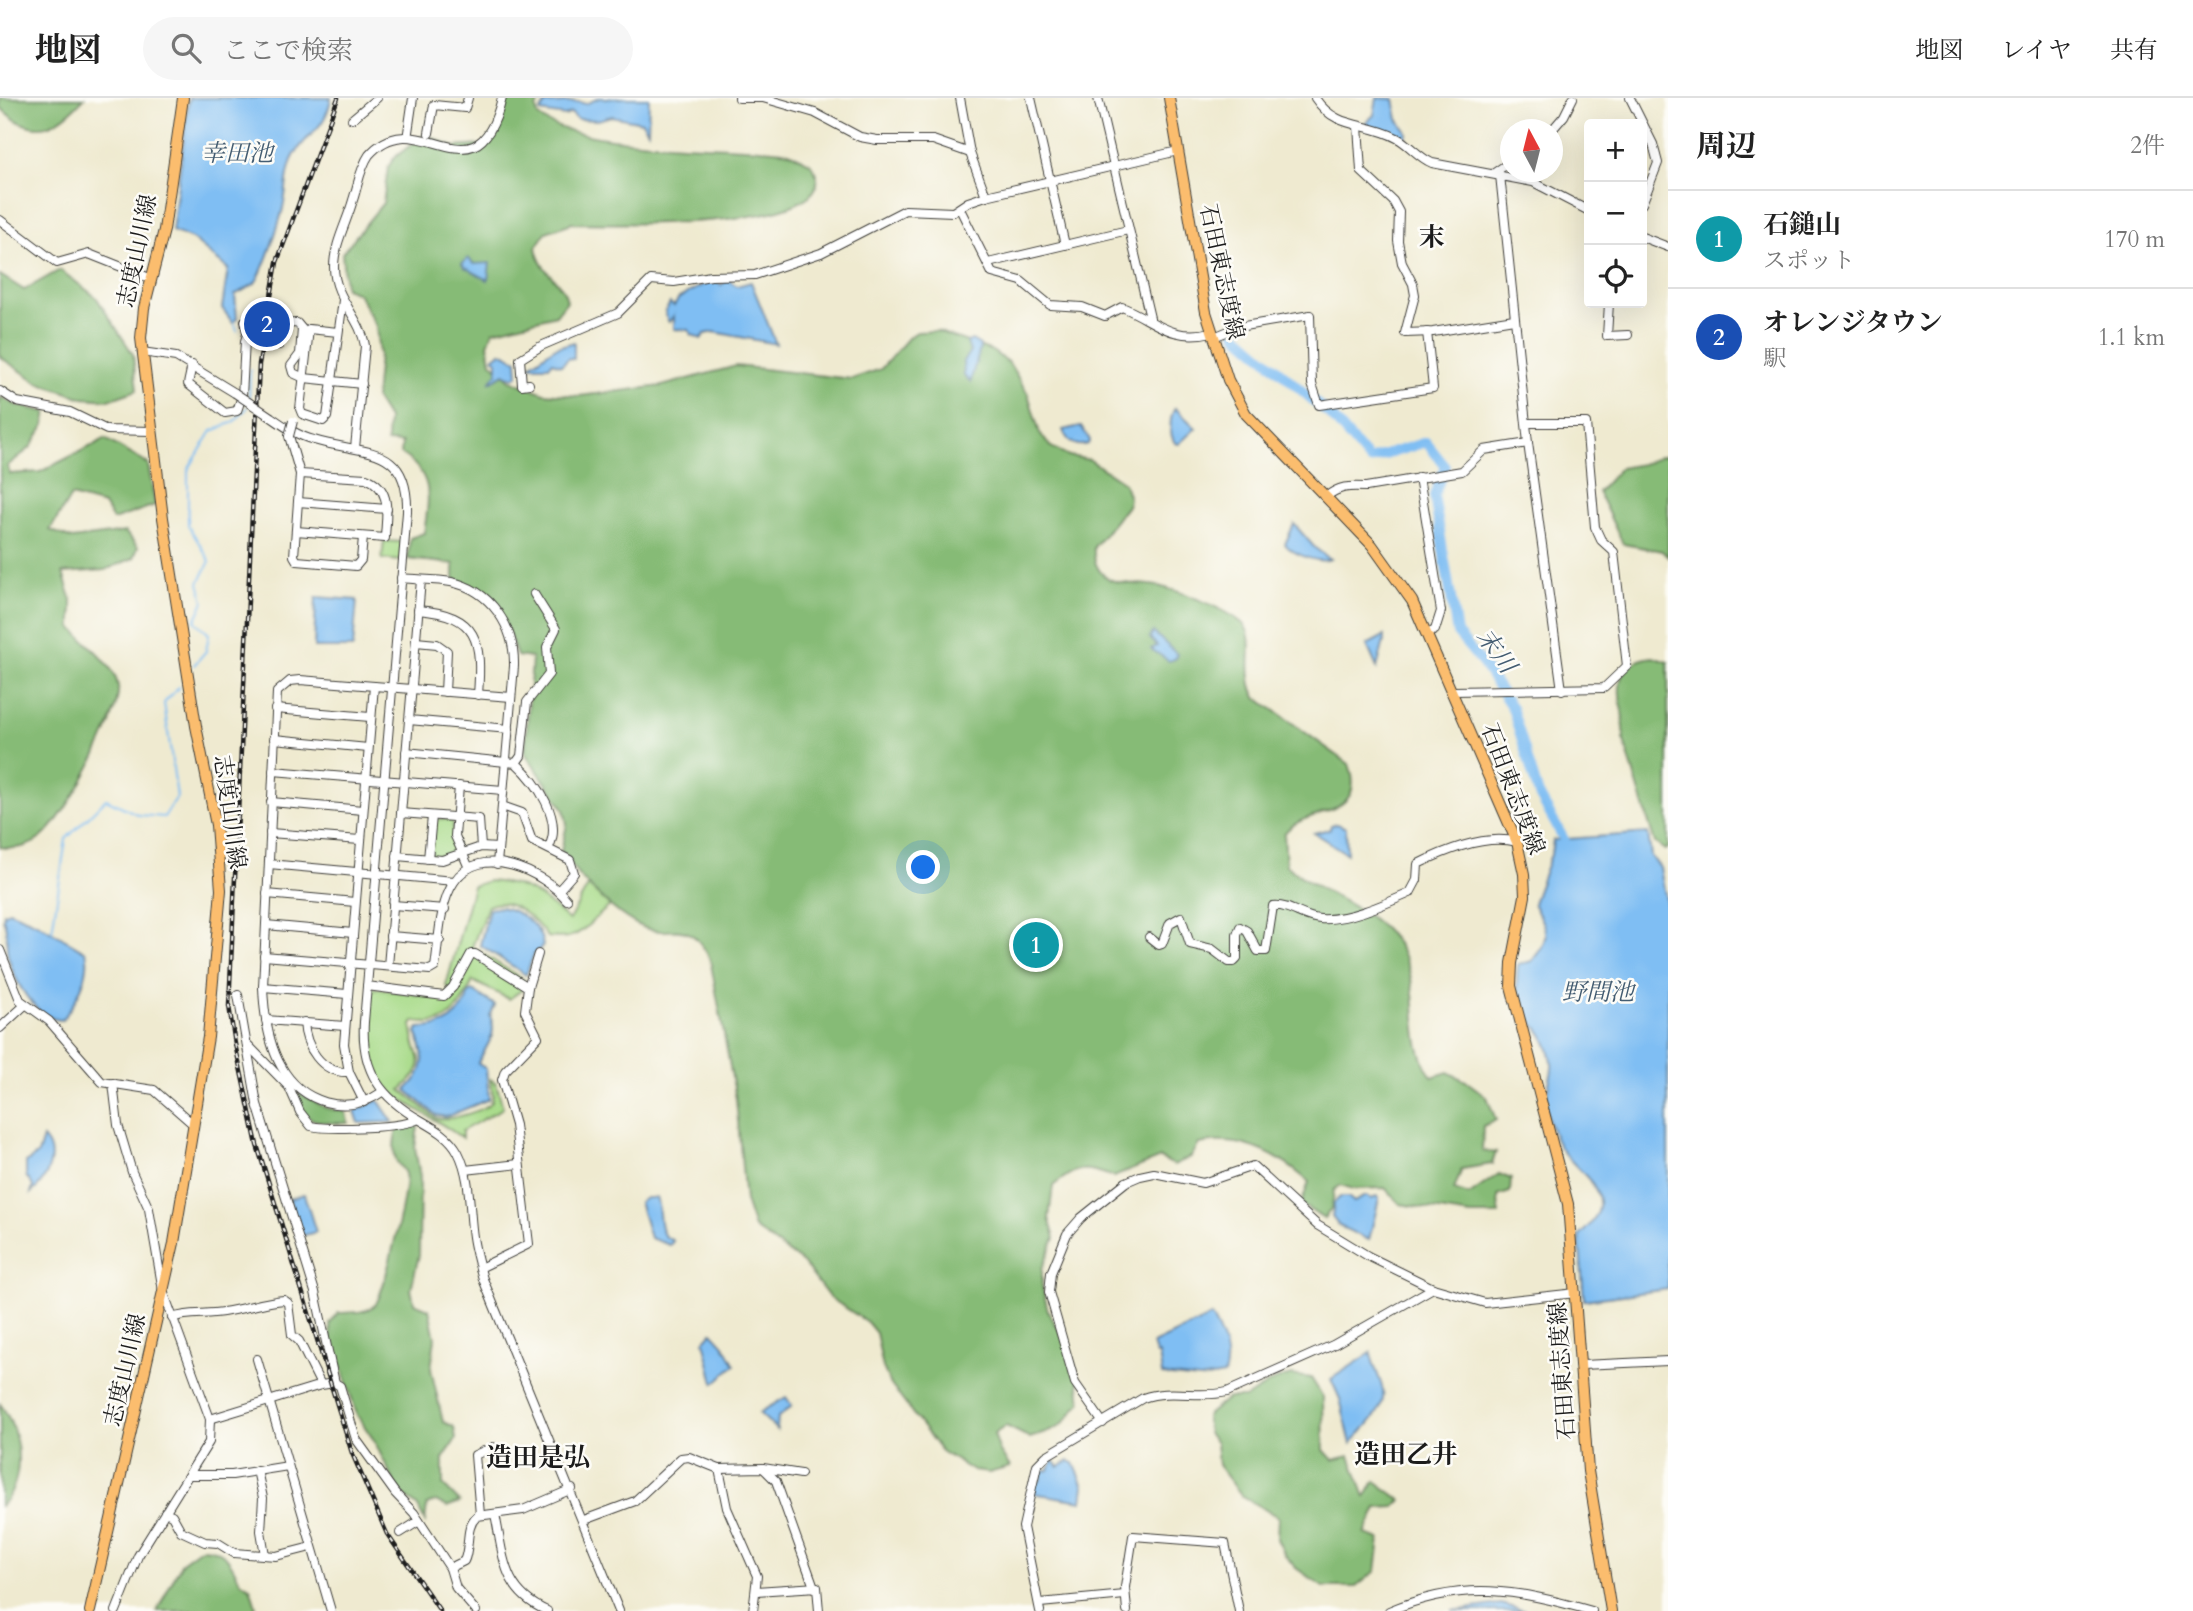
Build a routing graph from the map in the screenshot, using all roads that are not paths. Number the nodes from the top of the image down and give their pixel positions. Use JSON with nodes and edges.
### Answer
{"nodes":[{"id":1,"x":183,"y":98,"type":"edge"},
{"id":2,"x":377,"y":98,"type":"edge"},
{"id":3,"x":413,"y":98,"type":"edge"},
{"id":4,"x":468,"y":98,"type":"edge"},
{"id":5,"x":502,"y":98,"type":"edge"},
{"id":6,"x":739,"y":98,"type":"edge"},
{"id":7,"x":960,"y":98,"type":"edge"},
{"id":8,"x":1031,"y":98,"type":"edge"},
{"id":9,"x":1098,"y":98,"type":"edge"},
{"id":10,"x":1169,"y":98,"type":"edge"},
{"id":11,"x":1315,"y":98,"type":"edge"},
{"id":12,"x":1573,"y":98,"type":"edge"},
{"id":13,"x":1630,"y":98,"type":"edge"},
{"id":14,"x":778,"y":100,"type":"edge"},
{"id":15,"x":435,"y":101,"type":"edge"},
{"id":16,"x":352,"y":119,"type":"dead end"},
{"id":17,"x":1561,"y":119,"type":"edge"},
{"id":18,"x":1358,"y":126,"type":"junction"},
{"id":19,"x":408,"y":132,"type":"junction"},
{"id":20,"x":429,"y":133,"type":"junction"},
{"id":21,"x":1178,"y":151,"type":"junction"},
{"id":22,"x":970,"y":153,"type":"junction"},
{"id":23,"x":1114,"y":166,"type":"junction"},
{"id":24,"x":1500,"y":171,"type":"edge"},
{"id":25,"x":1497,"y":174,"type":"junction"},
{"id":26,"x":1050,"y":181,"type":"junction"},
{"id":27,"x":1647,"y":191,"type":"edge"},
{"id":28,"x":986,"y":196,"type":"junction"},
{"id":29,"x":1584,"y":208,"type":"edge"},
{"id":30,"x":960,"y":209,"type":"junction"},
{"id":31,"x":0,"y":220,"type":"edge"},
{"id":32,"x":1128,"y":230,"type":"junction"},
{"id":33,"x":1647,"y":239,"type":"edge"},
{"id":34,"x":1065,"y":245,"type":"junction"},
{"id":35,"x":1668,"y":247,"type":"edge"},
{"id":36,"x":988,"y":263,"type":"junction"},
{"id":37,"x":152,"y":279,"type":"junction"},
{"id":38,"x":343,"y":300,"type":"junction"},
{"id":39,"x":1609,"y":308,"type":"edge"},
{"id":40,"x":1150,"y":318,"type":"junction"},
{"id":41,"x":1514,"y":319,"type":"junction"},
{"id":42,"x":338,"y":332,"type":"junction"},
{"id":43,"x":1427,"y":332,"type":"junction"},
{"id":44,"x":247,"y":333,"type":"dead end"},
{"id":45,"x":1213,"y":334,"type":"junction"},
{"id":46,"x":1628,"y":335,"type":"dead end"},
{"id":47,"x":279,"y":345,"type":"dead end"},
{"id":48,"x":142,"y":352,"type":"junction"},
{"id":49,"x":192,"y":365,"type":"junction"},
{"id":50,"x":303,"y":378,"type":"junction"},
{"id":51,"x":332,"y":381,"type":"junction"},
{"id":52,"x":362,"y":384,"type":"junction"},
{"id":53,"x":529,"y":384,"type":"dead end"},
{"id":54,"x":0,"y":391,"type":"edge"},
{"id":55,"x":300,"y":412,"type":"junction"},
{"id":56,"x":1527,"y":423,"type":"junction"},
{"id":57,"x":151,"y":430,"type":"junction"},
{"id":58,"x":1528,"y":443,"type":"junction"},
{"id":59,"x":355,"y":448,"type":"junction"},
{"id":60,"x":300,"y":474,"type":"junction"},
{"id":61,"x":1419,"y":477,"type":"junction"},
{"id":62,"x":1326,"y":497,"type":"junction"},
{"id":63,"x":298,"y":502,"type":"junction"},
{"id":64,"x":387,"y":509,"type":"junction"},
{"id":65,"x":296,"y":531,"type":"junction"},
{"id":66,"x":363,"y":537,"type":"junction"},
{"id":67,"x":385,"y":538,"type":"junction"},
{"id":68,"x":405,"y":540,"type":"junction"},
{"id":69,"x":401,"y":578,"type":"junction"},
{"id":70,"x":421,"y":580,"type":"junction"},
{"id":71,"x":534,"y":594,"type":"dead end"},
{"id":72,"x":418,"y":610,"type":"junction"},
{"id":73,"x":1429,"y":633,"type":"junction"},
{"id":74,"x":415,"y":642,"type":"junction"},
{"id":75,"x":373,"y":686,"type":"junction"},
{"id":76,"x":392,"y":688,"type":"junction"},
{"id":77,"x":411,"y":689,"type":"junction"},
{"id":78,"x":1562,"y":690,"type":"junction"},
{"id":79,"x":1454,"y":691,"type":"junction"},
{"id":80,"x":445,"y":692,"type":"junction"},
{"id":81,"x":478,"y":695,"type":"junction"},
{"id":82,"x":511,"y":697,"type":"junction"},
{"id":83,"x":275,"y":709,"type":"junction"},
{"id":84,"x":370,"y":717,"type":"junction"},
{"id":85,"x":409,"y":720,"type":"junction"},
{"id":86,"x":509,"y":729,"type":"junction"},
{"id":87,"x":274,"y":739,"type":"junction"},
{"id":88,"x":368,"y":748,"type":"junction"},
{"id":89,"x":406,"y":752,"type":"junction"},
{"id":90,"x":506,"y":760,"type":"junction"},
{"id":91,"x":516,"y":763,"type":"junction"},
{"id":92,"x":273,"y":771,"type":"junction"},
{"id":93,"x":366,"y":779,"type":"junction"},
{"id":94,"x":385,"y":780,"type":"junction"},
{"id":95,"x":404,"y":782,"type":"junction"},
{"id":96,"x":459,"y":786,"type":"junction"},
{"id":97,"x":503,"y":790,"type":"junction"},
{"id":98,"x":271,"y":802,"type":"junction"},
{"id":99,"x":502,"y":806,"type":"junction"},
{"id":100,"x":363,"y":810,"type":"junction"},
{"id":101,"x":401,"y":813,"type":"junction"},
{"id":102,"x":432,"y":816,"type":"junction"},
{"id":103,"x":454,"y":818,"type":"junction"},
{"id":104,"x":270,"y":833,"type":"junction"},
{"id":105,"x":360,"y":840,"type":"junction"},
{"id":106,"x":1517,"y":842,"type":"junction"},
{"id":107,"x":481,"y":847,"type":"junction"},
{"id":108,"x":549,"y":847,"type":"junction"},
{"id":109,"x":498,"y":848,"type":"junction"},
{"id":110,"x":461,"y":853,"type":"junction"},
{"id":111,"x":397,"y":856,"type":"junction"},
{"id":112,"x":428,"y":859,"type":"junction"},
{"id":113,"x":269,"y":864,"type":"junction"},
{"id":114,"x":497,"y":864,"type":"junction"},
{"id":115,"x":469,"y":868,"type":"junction"},
{"id":116,"x":358,"y":871,"type":"junction"},
{"id":117,"x":378,"y":872,"type":"junction"},
{"id":118,"x":396,"y":874,"type":"junction"},
{"id":119,"x":454,"y":881,"type":"junction"},
{"id":120,"x":559,"y":890,"type":"junction"},
{"id":121,"x":267,"y":894,"type":"junction"},
{"id":122,"x":567,"y":900,"type":"dead end"},
{"id":123,"x":355,"y":902,"type":"junction"},
{"id":124,"x":393,"y":905,"type":"junction"},
{"id":125,"x":445,"y":909,"type":"junction"},
{"id":126,"x":266,"y":925,"type":"junction"},
{"id":127,"x":353,"y":933,"type":"junction"},
{"id":128,"x":390,"y":936,"type":"junction"},
{"id":129,"x":1149,"y":937,"type":"dead end"},
{"id":130,"x":440,"y":940,"type":"junction"},
{"id":131,"x":0,"y":950,"type":"edge"},
{"id":132,"x":538,"y":954,"type":"dead end"},
{"id":133,"x":264,"y":956,"type":"junction"},
{"id":134,"x":350,"y":964,"type":"junction"},
{"id":135,"x":369,"y":965,"type":"junction"},
{"id":136,"x":388,"y":966,"type":"junction"},
{"id":137,"x":367,"y":986,"type":"junction"},
{"id":138,"x":263,"y":987,"type":"junction"},
{"id":139,"x":528,"y":987,"type":"junction"},
{"id":140,"x":347,"y":994,"type":"junction"},
{"id":141,"x":238,"y":995,"type":"dead end"},
{"id":142,"x":25,"y":1005,"type":"junction"},
{"id":143,"x":266,"y":1020,"type":"junction"},
{"id":144,"x":304,"y":1022,"type":"junction"},
{"id":145,"x":345,"y":1026,"type":"junction"},
{"id":146,"x":0,"y":1028,"type":"edge"},
{"id":147,"x":247,"y":1044,"type":"junction"},
{"id":148,"x":349,"y":1072,"type":"junction"},
{"id":149,"x":113,"y":1083,"type":"junction"},
{"id":150,"x":382,"y":1092,"type":"junction"},
{"id":151,"x":365,"y":1102,"type":"junction"},
{"id":152,"x":418,"y":1119,"type":"junction"},
{"id":153,"x":194,"y":1125,"type":"junction"},
{"id":154,"x":519,"y":1164,"type":"junction"},
{"id":155,"x":464,"y":1170,"type":"junction"},
{"id":156,"x":480,"y":1268,"type":"junction"},
{"id":157,"x":1433,"y":1288,"type":"junction"},
{"id":158,"x":163,"y":1291,"type":"junction"},
{"id":159,"x":1576,"y":1293,"type":"junction"},
{"id":160,"x":172,"y":1318,"type":"junction"},
{"id":161,"x":257,"y":1359,"type":"dead end"},
{"id":162,"x":1668,"y":1361,"type":"edge"},
{"id":163,"x":1582,"y":1365,"type":"junction"},
{"id":164,"x":335,"y":1383,"type":"junction"},
{"id":165,"x":321,"y":1385,"type":"junction"},
{"id":166,"x":270,"y":1401,"type":"junction"},
{"id":167,"x":209,"y":1419,"type":"junction"},
{"id":168,"x":1105,"y":1421,"type":"junction"},
{"id":169,"x":493,"y":1447,"type":"dead end"},
{"id":170,"x":288,"y":1466,"type":"junction"},
{"id":171,"x":763,"y":1468,"type":"junction"},
{"id":172,"x":719,"y":1469,"type":"junction"},
{"id":173,"x":257,"y":1471,"type":"junction"},
{"id":174,"x":189,"y":1475,"type":"junction"},
{"id":175,"x":801,"y":1475,"type":"dead end"},
{"id":176,"x":572,"y":1489,"type":"junction"},
{"id":177,"x":165,"y":1512,"type":"junction"},
{"id":178,"x":495,"y":1514,"type":"junction"},
{"id":179,"x":480,"y":1515,"type":"junction"},
{"id":180,"x":584,"y":1520,"type":"junction"},
{"id":181,"x":419,"y":1521,"type":"junction"},
{"id":182,"x":400,"y":1533,"type":"dead end"},
{"id":183,"x":311,"y":1547,"type":"junction"},
{"id":184,"x":265,"y":1555,"type":"junction"},
{"id":185,"x":450,"y":1568,"type":"junction"},
{"id":186,"x":814,"y":1587,"type":"junction"},
{"id":187,"x":756,"y":1591,"type":"junction"},
{"id":188,"x":1125,"y":1595,"type":"junction"},
{"id":189,"x":1040,"y":1607,"type":"edge"},
{"id":190,"x":617,"y":1610,"type":"edge"},
{"id":191,"x":90,"y":1611,"type":"edge"},
{"id":192,"x":116,"y":1611,"type":"edge"},
{"id":193,"x":331,"y":1611,"type":"edge"},
{"id":194,"x":476,"y":1611,"type":"edge"},
{"id":195,"x":547,"y":1611,"type":"edge"},
{"id":196,"x":753,"y":1611,"type":"edge"},
{"id":197,"x":819,"y":1611,"type":"edge"},
{"id":198,"x":1127,"y":1611,"type":"edge"},
{"id":199,"x":1239,"y":1611,"type":"edge"},
{"id":200,"x":1389,"y":1611,"type":"edge"},
{"id":201,"x":1592,"y":1611,"type":"edge"},
{"id":202,"x":1611,"y":1611,"type":"edge"}],
"edges":[{"from":1,"to":37,"type":"main road","name":"志度山川線"},
{"from":2,"to":16,"type":"street"},
{"from":3,"to":19,"type":"street"},
{"from":4,"to":15,"type":"street"},
{"from":5,"to":20,"type":"street"},
{"from":6,"to":14,"type":"street"},
{"from":7,"to":22,"type":"street"},
{"from":8,"to":26,"type":"street"},
{"from":9,"to":23,"type":"street"},
{"from":10,"to":21,"type":"main road","name":"石田東志度線"},
{"from":11,"to":18,"type":"street"},
{"from":12,"to":17,"type":"street"},
{"from":13,"to":27,"type":"street"},
{"from":14,"to":22,"type":"street"},
{"from":15,"to":20,"type":"street"},
{"from":18,"to":25,"type":"street"},
{"from":18,"to":43,"type":"street"},
{"from":19,"to":20,"type":"street"},
{"from":19,"to":38,"type":"street"},
{"from":21,"to":23,"type":"street"},
{"from":21,"to":45,"type":"main road","name":"石田東志度線"},
{"from":22,"to":28,"type":"street"},
{"from":23,"to":26,"type":"street"},
{"from":23,"to":32,"type":"street"},
{"from":24,"to":25,"type":"street"},
{"from":25,"to":29,"type":"street"},
{"from":25,"to":41,"type":"street"},
{"from":26,"to":28,"type":"street"},
{"from":26,"to":34,"type":"street"},
{"from":28,"to":30,"type":"street"},
{"from":30,"to":36,"type":"street"},
{"from":30,"to":53,"type":"street"},
{"from":31,"to":37,"type":"street"},
{"from":32,"to":34,"type":"street"},
{"from":32,"to":40,"type":"street"},
{"from":33,"to":35,"type":"street"},
{"from":34,"to":36,"type":"street"},
{"from":36,"to":40,"type":"street"},
{"from":37,"to":48,"type":"main road","name":"志度山川線"},
{"from":38,"to":42,"type":"street"},
{"from":38,"to":52,"type":"street"},
{"from":39,"to":46,"type":"street"},
{"from":40,"to":45,"type":"street"},
{"from":41,"to":43,"type":"street"},
{"from":41,"to":56,"type":"street"},
{"from":42,"to":50,"type":"street"},
{"from":42,"to":51,"type":"street"},
{"from":43,"to":45,"type":"street"},
{"from":44,"to":49,"type":"street"},
{"from":45,"to":62,"type":"main road","name":"石田東志度線"},
{"from":47,"to":50,"type":"street"},
{"from":48,"to":49,"type":"street"},
{"from":48,"to":57,"type":"main road","name":"志度山川線"},
{"from":49,"to":59,"type":"street","bridge":true},
{"from":50,"to":51,"type":"street"},
{"from":50,"to":55,"type":"street"},
{"from":51,"to":52,"type":"street"},
{"from":51,"to":55,"type":"street"},
{"from":52,"to":59,"type":"street"},
{"from":54,"to":57,"type":"street"},
{"from":55,"to":60,"type":"street","bridge":true},
{"from":56,"to":58,"type":"street"},
{"from":56,"to":78,"type":"street"},
{"from":57,"to":153,"type":"main road","name":"志度山川線"},
{"from":58,"to":61,"type":"street"},
{"from":58,"to":78,"type":"street"},
{"from":59,"to":68,"type":"street"},
{"from":60,"to":63,"type":"street"},
{"from":60,"to":64,"type":"street"},
{"from":61,"to":62,"type":"street"},
{"from":61,"to":73,"type":"street"},
{"from":62,"to":73,"type":"main road","name":"石田東志度線"},
{"from":63,"to":64,"type":"street"},
{"from":63,"to":65,"type":"street"},
{"from":64,"to":67,"type":"street"},
{"from":65,"to":66,"type":"street"},
{"from":65,"to":66,"type":"street"},
{"from":66,"to":67,"type":"street"},
{"from":67,"to":68,"type":"street"},
{"from":68,"to":69,"type":"street"},
{"from":69,"to":70,"type":"street"},
{"from":69,"to":76,"type":"street"},
{"from":70,"to":72,"type":"street"},
{"from":70,"to":82,"type":"street"},
{"from":71,"to":91,"type":"street"},
{"from":72,"to":74,"type":"street"},
{"from":72,"to":81,"type":"street"},
{"from":73,"to":79,"type":"main road","name":"石田東志度線"},
{"from":74,"to":77,"type":"street"},
{"from":74,"to":80,"type":"street"},
{"from":75,"to":76,"type":"street"},
{"from":75,"to":83,"type":"street"},
{"from":75,"to":84,"type":"street"},
{"from":76,"to":77,"type":"street"},
{"from":76,"to":94,"type":"street"},
{"from":77,"to":80,"type":"street"},
{"from":77,"to":85,"type":"street"},
{"from":78,"to":79,"type":"street"},
{"from":79,"to":106,"type":"main road","name":"石田東志度線"},
{"from":80,"to":81,"type":"street"},
{"from":81,"to":82,"type":"street"},
{"from":82,"to":86,"type":"street"},
{"from":83,"to":84,"type":"street"},
{"from":83,"to":87,"type":"street"},
{"from":84,"to":88,"type":"street"},
{"from":85,"to":86,"type":"street"},
{"from":85,"to":89,"type":"street"},
{"from":86,"to":90,"type":"street"},
{"from":87,"to":88,"type":"street"},
{"from":87,"to":92,"type":"street"},
{"from":88,"to":93,"type":"street"},
{"from":89,"to":90,"type":"street"},
{"from":89,"to":95,"type":"street"},
{"from":90,"to":91,"type":"street"},
{"from":90,"to":97,"type":"street"},
{"from":91,"to":108,"type":"street"},
{"from":92,"to":93,"type":"street"},
{"from":92,"to":98,"type":"street"},
{"from":93,"to":94,"type":"street"},
{"from":93,"to":100,"type":"street"},
{"from":94,"to":95,"type":"street"},
{"from":94,"to":117,"type":"street"},
{"from":95,"to":96,"type":"street"},
{"from":95,"to":101,"type":"street"},
{"from":96,"to":97,"type":"street"},
{"from":96,"to":103,"type":"street"},
{"from":97,"to":99,"type":"street"},
{"from":98,"to":100,"type":"street"},
{"from":98,"to":104,"type":"street"},
{"from":99,"to":108,"type":"street"},
{"from":99,"to":109,"type":"street"},
{"from":100,"to":105,"type":"street"},
{"from":101,"to":102,"type":"street"},
{"from":101,"to":111,"type":"street"},
{"from":102,"to":103,"type":"street"},
{"from":102,"to":112,"type":"street"},
{"from":103,"to":107,"type":"street"},
{"from":103,"to":110,"type":"street"},
{"from":104,"to":105,"type":"street"},
{"from":104,"to":113,"type":"street"},
{"from":105,"to":116,"type":"street"},
{"from":106,"to":129,"type":"street"},
{"from":106,"to":159,"type":"main road","name":"石田東志度線"},
{"from":107,"to":109,"type":"street"},
{"from":107,"to":110,"type":"street"},
{"from":108,"to":120,"type":"street"},
{"from":109,"to":114,"type":"street"},
{"from":110,"to":112,"type":"street"},
{"from":110,"to":115,"type":"street"},
{"from":111,"to":112,"type":"street"},
{"from":111,"to":118,"type":"street"},
{"from":113,"to":116,"type":"street"},
{"from":113,"to":121,"type":"street"},
{"from":114,"to":115,"type":"street"},
{"from":114,"to":120,"type":"street"},
{"from":115,"to":119,"type":"street"},
{"from":116,"to":117,"type":"street"},
{"from":116,"to":123,"type":"street"},
{"from":117,"to":118,"type":"street"},
{"from":117,"to":135,"type":"street"},
{"from":118,"to":119,"type":"street"},
{"from":118,"to":124,"type":"street"},
{"from":119,"to":125,"type":"street"},
{"from":120,"to":122,"type":"street"},
{"from":121,"to":123,"type":"street"},
{"from":121,"to":126,"type":"street"},
{"from":123,"to":127,"type":"street"},
{"from":124,"to":125,"type":"street"},
{"from":124,"to":128,"type":"street"},
{"from":125,"to":130,"type":"street"},
{"from":126,"to":127,"type":"street"},
{"from":126,"to":133,"type":"street"},
{"from":127,"to":134,"type":"street"},
{"from":128,"to":130,"type":"street"},
{"from":128,"to":136,"type":"street"},
{"from":130,"to":136,"type":"street"},
{"from":131,"to":142,"type":"street"},
{"from":132,"to":139,"type":"street"},
{"from":133,"to":134,"type":"street"},
{"from":133,"to":138,"type":"street"},
{"from":134,"to":135,"type":"street"},
{"from":134,"to":140,"type":"street"},
{"from":135,"to":136,"type":"street"},
{"from":135,"to":137,"type":"street"},
{"from":137,"to":139,"type":"street"},
{"from":137,"to":150,"type":"street"},
{"from":138,"to":140,"type":"street"},
{"from":138,"to":143,"type":"street"},
{"from":139,"to":154,"type":"street"},
{"from":140,"to":145,"type":"street"},
{"from":141,"to":147,"type":"street"},
{"from":142,"to":146,"type":"street"},
{"from":142,"to":149,"type":"street"},
{"from":143,"to":144,"type":"street"},
{"from":143,"to":151,"type":"street"},
{"from":144,"to":145,"type":"street"},
{"from":144,"to":148,"type":"street"},
{"from":145,"to":148,"type":"street"},
{"from":147,"to":152,"type":"street"},
{"from":147,"to":164,"type":"street"},
{"from":148,"to":151,"type":"street"},
{"from":149,"to":153,"type":"street"},
{"from":149,"to":158,"type":"street"},
{"from":150,"to":151,"type":"street"},
{"from":150,"to":152,"type":"street"},
{"from":152,"to":155,"type":"street"},
{"from":153,"to":158,"type":"main road","name":"志度山川線"},
{"from":154,"to":155,"type":"street"},
{"from":154,"to":156,"type":"street"},
{"from":155,"to":156,"type":"street"},
{"from":156,"to":176,"type":"street"},
{"from":157,"to":159,"type":"street"},
{"from":157,"to":168,"type":"street"},
{"from":157,"to":168,"type":"street"},
{"from":158,"to":160,"type":"street"},
{"from":158,"to":191,"type":"main road","name":"志度山川線"},
{"from":159,"to":163,"type":"main road","name":"石田東志度線"},
{"from":160,"to":165,"type":"street"},
{"from":160,"to":167,"type":"street"},
{"from":161,"to":166,"type":"street"},
{"from":162,"to":163,"type":"street"},
{"from":163,"to":202,"type":"main road","name":"石田東志度線"},
{"from":164,"to":165,"type":"street"},
{"from":164,"to":181,"type":"street"},
{"from":165,"to":166,"type":"street"},
{"from":166,"to":167,"type":"street"},
{"from":166,"to":170,"type":"street"},
{"from":167,"to":174,"type":"street"},
{"from":168,"to":189,"type":"street"},
{"from":169,"to":179,"type":"street"},
{"from":170,"to":173,"type":"street"},
{"from":170,"to":183,"type":"street"},
{"from":171,"to":172,"type":"street"},
{"from":171,"to":175,"type":"street"},
{"from":171,"to":186,"type":"street"},
{"from":172,"to":180,"type":"street"},
{"from":172,"to":187,"type":"street"},
{"from":173,"to":174,"type":"street"},
{"from":173,"to":184,"type":"street"},
{"from":174,"to":177,"type":"street"},
{"from":176,"to":178,"type":"street"},
{"from":176,"to":180,"type":"street"},
{"from":177,"to":184,"type":"street"},
{"from":177,"to":192,"type":"street"},
{"from":178,"to":179,"type":"street"},
{"from":178,"to":195,"type":"street"},
{"from":179,"to":185,"type":"street"},
{"from":180,"to":190,"type":"street"},
{"from":181,"to":182,"type":"street"},
{"from":181,"to":185,"type":"street"},
{"from":183,"to":184,"type":"street"},
{"from":183,"to":193,"type":"street"},
{"from":185,"to":194,"type":"street"},
{"from":186,"to":187,"type":"street"},
{"from":186,"to":197,"type":"street"},
{"from":187,"to":196,"type":"street"},
{"from":188,"to":189,"type":"street"},
{"from":188,"to":198,"type":"street"},
{"from":188,"to":199,"type":"street"},
{"from":200,"to":201,"type":"street"}]}
